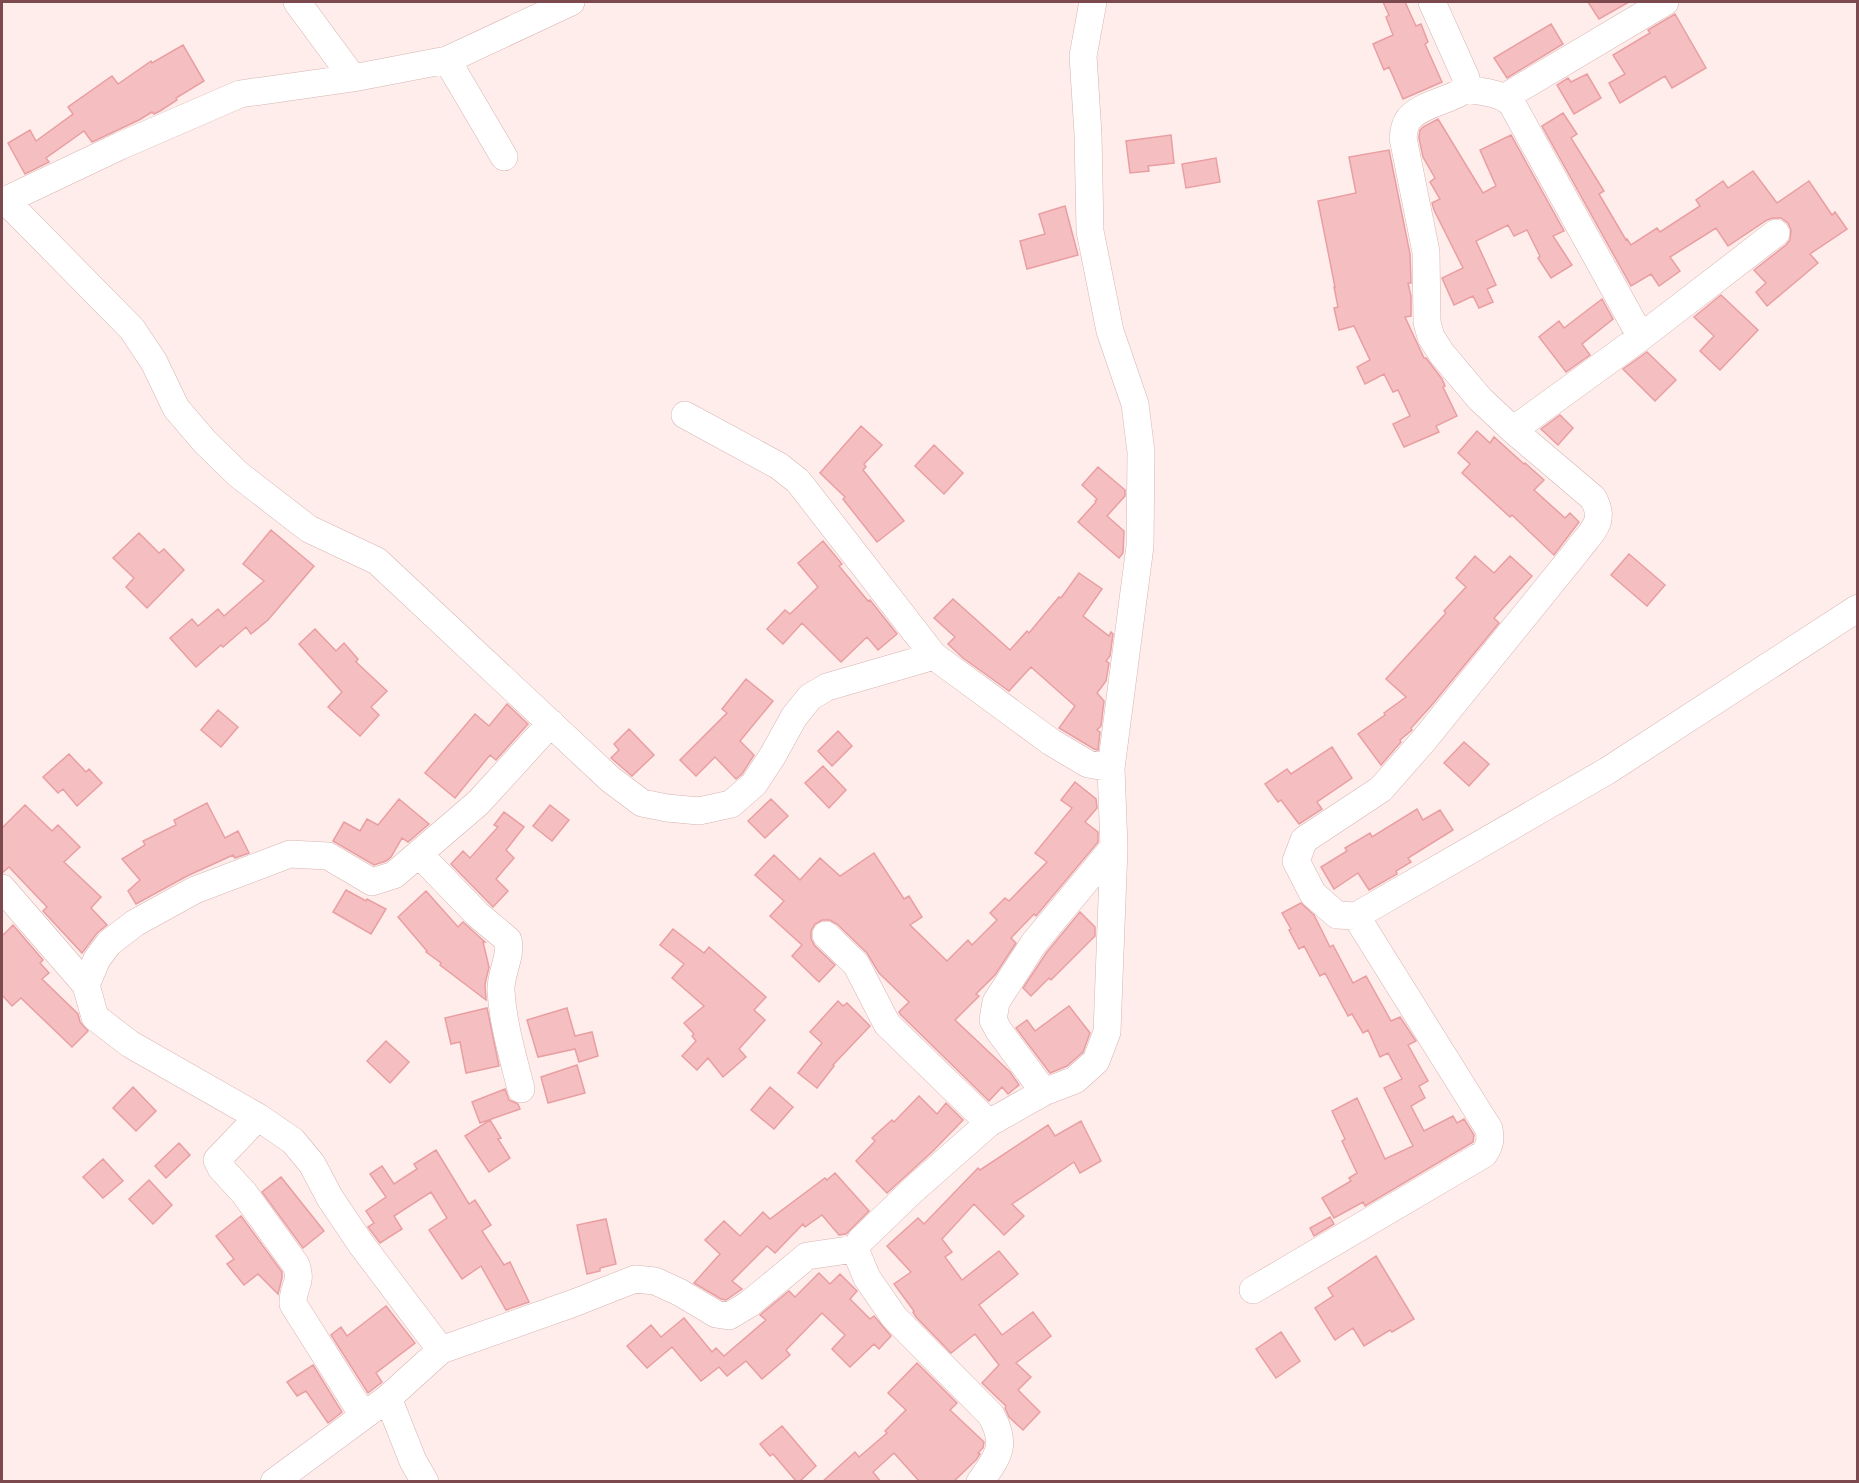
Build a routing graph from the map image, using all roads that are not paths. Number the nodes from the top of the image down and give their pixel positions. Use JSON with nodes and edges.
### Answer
{"nodes":[{"id":1,"x":297,"y":2,"type":"edge"},
{"id":2,"x":571,"y":2,"type":"edge"},
{"id":3,"x":1093,"y":2,"type":"edge"},
{"id":4,"x":1432,"y":2,"type":"edge"},
{"id":5,"x":1665,"y":2,"type":"edge"},
{"id":6,"x":447,"y":60,"type":"junction"},
{"id":7,"x":353,"y":78,"type":"junction"},
{"id":8,"x":1466,"y":89,"type":"junction"},
{"id":9,"x":1505,"y":98,"type":"junction"},
{"id":10,"x":504,"y":156,"type":"dead end"},
{"id":11,"x":3,"y":201,"type":"edge"},
{"id":12,"x":1776,"y":233,"type":"dead end"},
{"id":13,"x":1641,"y":337,"type":"junction"},
{"id":14,"x":686,"y":415,"type":"dead end"},
{"id":15,"x":1513,"y":430,"type":"junction"},
{"id":16,"x":1857,"y":608,"type":"edge"},
{"id":17,"x":934,"y":656,"type":"junction"},
{"id":18,"x":551,"y":723,"type":"junction"},
{"id":19,"x":1111,"y":768,"type":"junction"},
{"id":20,"x":1114,"y":847,"type":"junction"},
{"id":21,"x":419,"y":854,"type":"junction"},
{"id":22,"x":2,"y":888,"type":"edge"},
{"id":23,"x":1356,"y":916,"type":"junction"},
{"id":24,"x":826,"y":935,"type":"dead end"},
{"id":25,"x":86,"y":985,"type":"junction"},
{"id":26,"x":521,"y":1089,"type":"dead end"},
{"id":27,"x":1044,"y":1092,"type":"junction"},
{"id":28,"x":258,"y":1117,"type":"junction"},
{"id":29,"x":989,"y":1123,"type":"junction"},
{"id":30,"x":855,"y":1249,"type":"junction"},
{"id":31,"x":1253,"y":1290,"type":"dead end"},
{"id":32,"x":441,"y":1350,"type":"junction"},
{"id":33,"x":388,"y":1398,"type":"junction"},
{"id":34,"x":363,"y":1415,"type":"junction"},
{"id":35,"x":274,"y":1482,"type":"edge"},
{"id":36,"x":425,"y":1482,"type":"edge"},
{"id":37,"x":980,"y":1482,"type":"edge"}],
"edges":[{"from":1,"to":7,"type":"street"},
{"from":2,"to":6,"type":"street"},
{"from":3,"to":19,"type":"street"},
{"from":4,"to":8,"type":"street"},
{"from":5,"to":9,"type":"street"},
{"from":6,"to":7,"type":"street"},
{"from":6,"to":10,"type":"street"},
{"from":7,"to":11,"type":"street"},
{"from":8,"to":9,"type":"street"},
{"from":8,"to":15,"type":"street"},
{"from":9,"to":13,"type":"street"},
{"from":11,"to":18,"type":"street"},
{"from":12,"to":13,"type":"street"},
{"from":13,"to":15,"type":"street"},
{"from":14,"to":17,"type":"street"},
{"from":15,"to":23,"type":"street"},
{"from":16,"to":23,"type":"street"},
{"from":17,"to":18,"type":"street"},
{"from":17,"to":19,"type":"street"},
{"from":18,"to":21,"type":"street"},
{"from":19,"to":20,"type":"street"},
{"from":20,"to":27,"type":"street"},
{"from":20,"to":27,"type":"street"},
{"from":21,"to":25,"type":"street"},
{"from":21,"to":26,"type":"street"},
{"from":22,"to":25,"type":"street"},
{"from":23,"to":31,"type":"street"},
{"from":24,"to":29,"type":"street"},
{"from":25,"to":28,"type":"street"},
{"from":27,"to":29,"type":"street"},
{"from":28,"to":32,"type":"street"},
{"from":28,"to":34,"type":"street"},
{"from":29,"to":30,"type":"street"},
{"from":30,"to":32,"type":"street"},
{"from":30,"to":37,"type":"street"},
{"from":32,"to":33,"type":"street"},
{"from":33,"to":34,"type":"street"},
{"from":33,"to":36,"type":"street"},
{"from":34,"to":35,"type":"street"}]}
